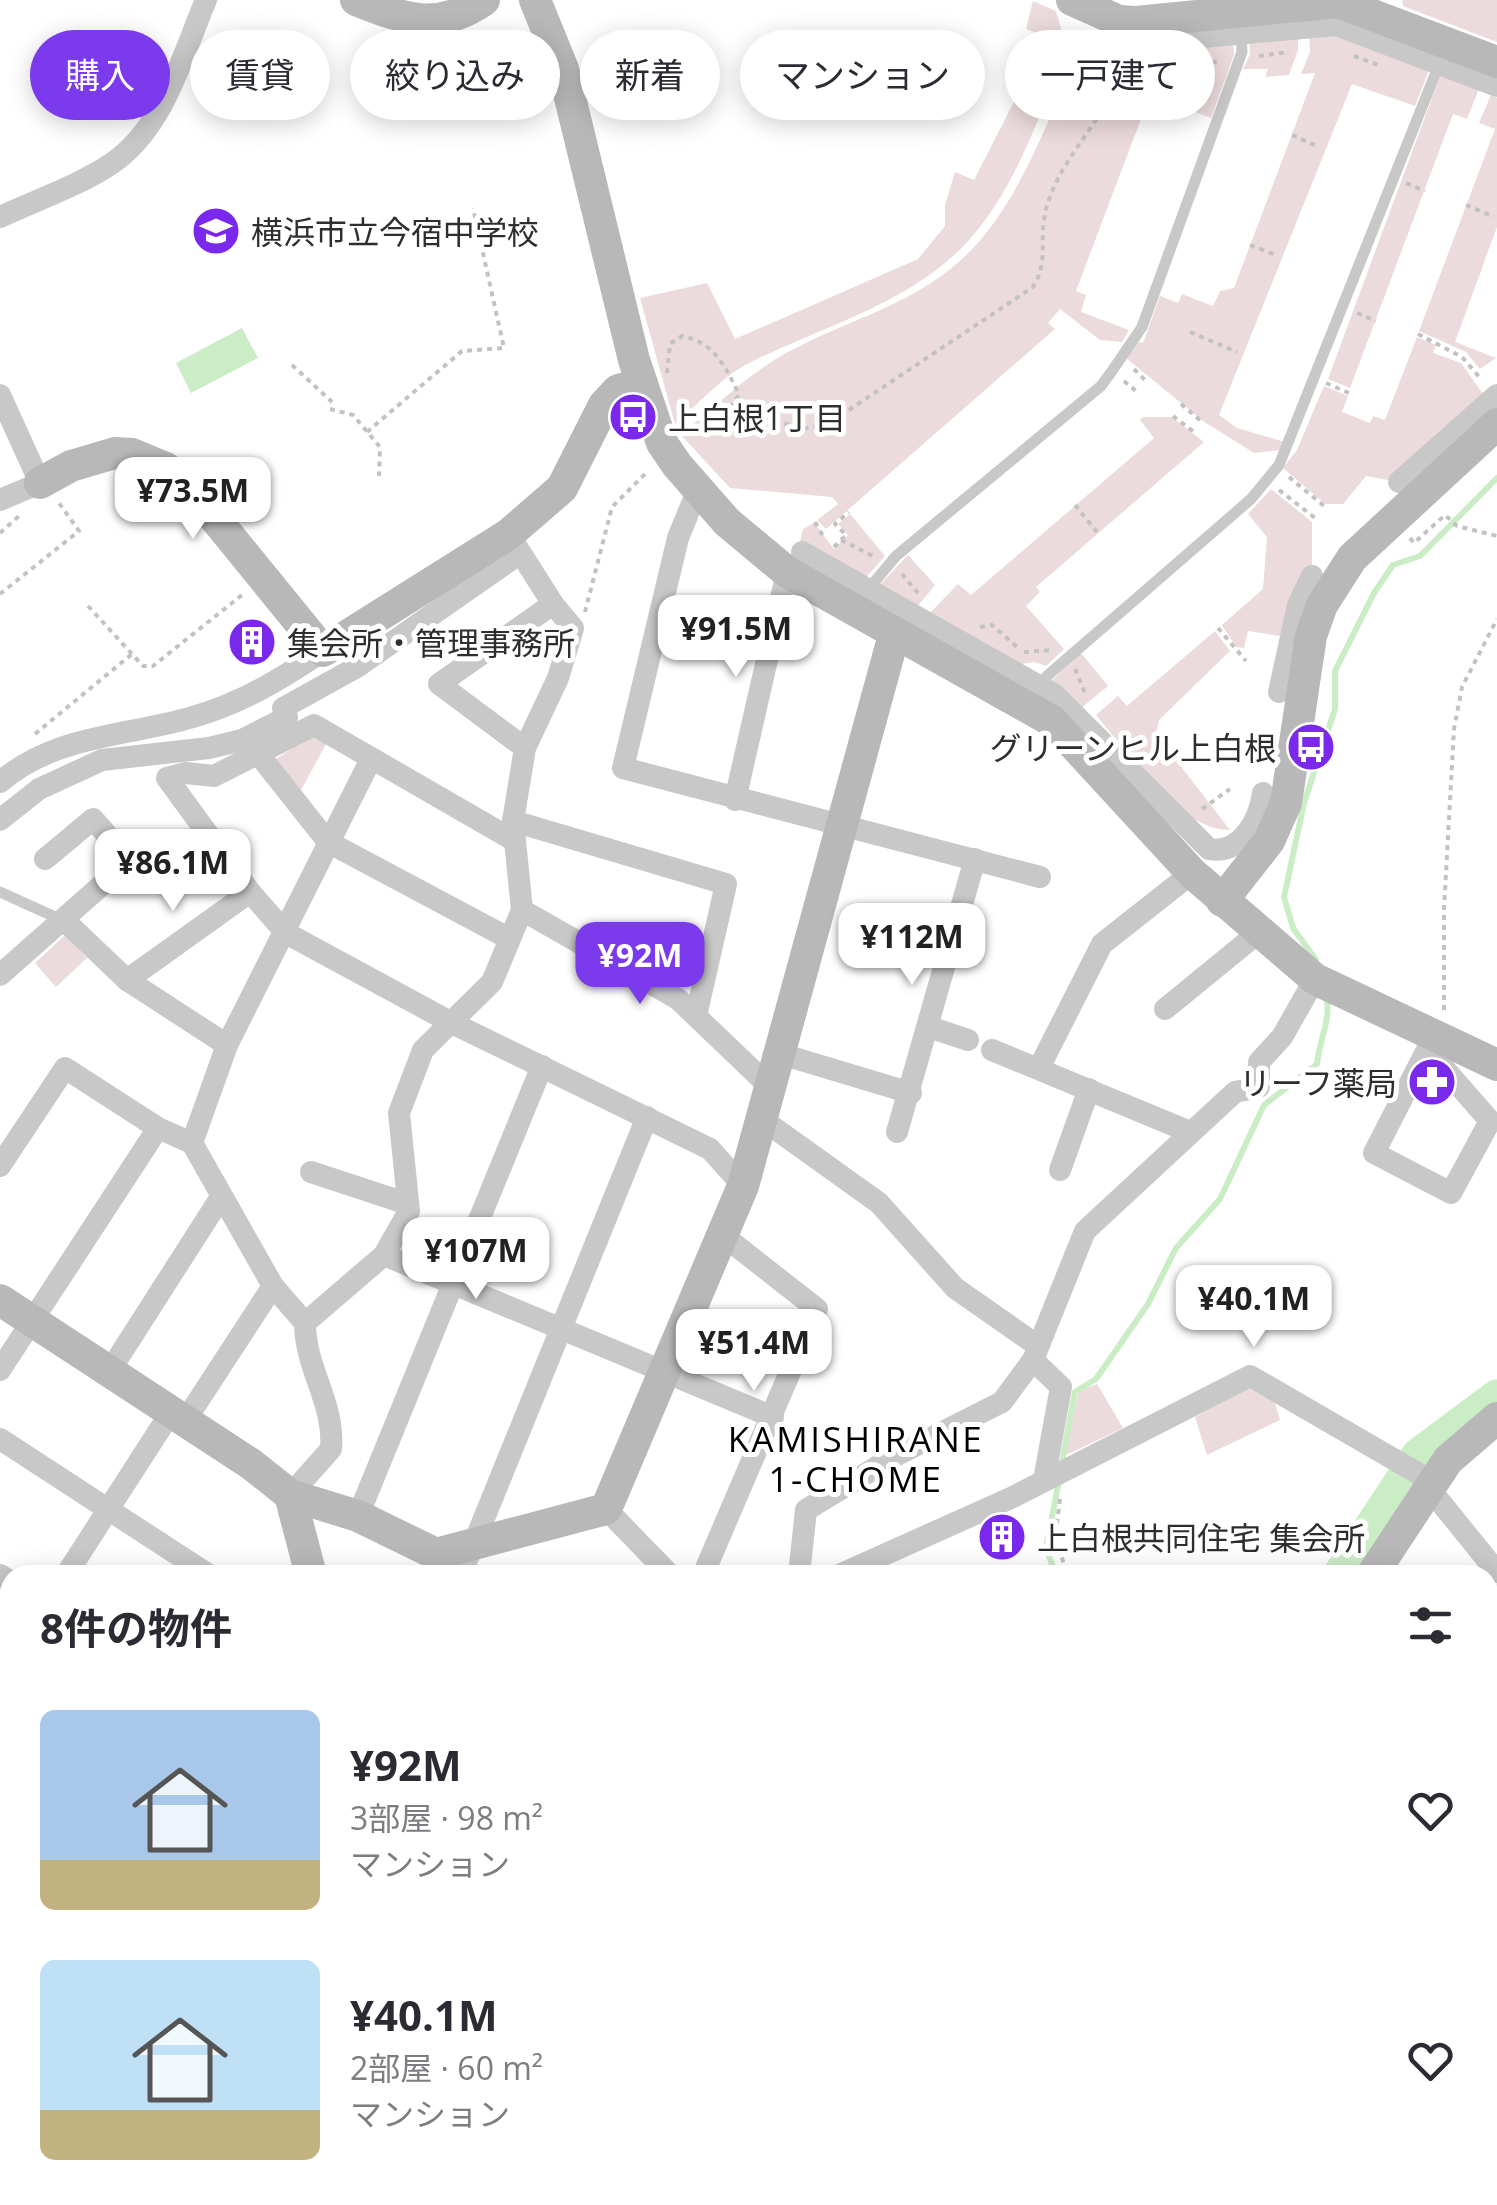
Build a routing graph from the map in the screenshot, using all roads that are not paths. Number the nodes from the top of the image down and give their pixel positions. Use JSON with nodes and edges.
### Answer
{"nodes":[{"id":1,"x":206,"y":0,"type":"edge"},
{"id":2,"x":356,"y":0,"type":"edge"},
{"id":3,"x":484,"y":0,"type":"edge"},
{"id":4,"x":536,"y":0,"type":"edge"},
{"id":5,"x":1072,"y":0,"type":"edge"},
{"id":6,"x":1330,"y":1,"type":"edge"},
{"id":7,"x":1386,"y":9,"type":"edge"},
{"id":8,"x":1120,"y":20,"type":"edge"},
{"id":9,"x":1241,"y":32,"type":"junction"},
{"id":10,"x":1215,"y":35,"type":"edge"},
{"id":11,"x":1444,"y":54,"type":"junction"},
{"id":12,"x":1497,"y":62,"type":"edge"},
{"id":13,"x":1497,"y":86,"type":"edge"},
{"id":14,"x":0,"y":217,"type":"edge"},
{"id":15,"x":649,"y":381,"type":"junction"},
{"id":16,"x":0,"y":395,"type":"edge"},
{"id":17,"x":1496,"y":405,"type":"edge"},
{"id":18,"x":40,"y":482,"type":"junction"},
{"id":19,"x":1399,"y":482,"type":"dead end"},
{"id":20,"x":698,"y":488,"type":"junction"},
{"id":21,"x":0,"y":500,"type":"edge"},
{"id":22,"x":514,"y":544,"type":"junction"},
{"id":23,"x":794,"y":562,"type":"junction"},
{"id":24,"x":1312,"y":576,"type":"dead end"},
{"id":25,"x":860,"y":602,"type":"junction"},
{"id":26,"x":553,"y":604,"type":"junction"},
{"id":27,"x":894,"y":634,"type":"junction"},
{"id":28,"x":322,"y":651,"type":"junction"},
{"id":29,"x":287,"y":675,"type":"junction"},
{"id":30,"x":1278,"y":692,"type":"dead end"},
{"id":31,"x":1035,"y":696,"type":"junction"},
{"id":32,"x":294,"y":717,"type":"junction"},
{"id":33,"x":525,"y":748,"type":"junction"},
{"id":34,"x":260,"y":756,"type":"junction"},
{"id":35,"x":371,"y":760,"type":"junction"},
{"id":36,"x":0,"y":782,"type":"edge"},
{"id":37,"x":1263,"y":793,"type":"dead end"},
{"id":38,"x":735,"y":800,"type":"junction"},
{"id":39,"x":0,"y":820,"type":"edge"},
{"id":40,"x":844,"y":824,"type":"junction"},
{"id":41,"x":514,"y":831,"type":"junction"},
{"id":42,"x":328,"y":842,"type":"junction"},
{"id":43,"x":975,"y":858,"type":"junction"},
{"id":44,"x":45,"y":860,"type":"dead end"},
{"id":45,"x":1192,"y":874,"type":"junction"},
{"id":46,"x":1040,"y":877,"type":"dead end"},
{"id":47,"x":0,"y":892,"type":"edge"},
{"id":48,"x":250,"y":892,"type":"junction"},
{"id":49,"x":1222,"y":902,"type":"junction"},
{"id":50,"x":522,"y":910,"type":"junction"},
{"id":51,"x":66,"y":922,"type":"junction"},
{"id":52,"x":286,"y":933,"type":"junction"},
{"id":53,"x":1258,"y":933,"type":"junction"},
{"id":54,"x":508,"y":938,"type":"junction"},
{"id":55,"x":0,"y":976,"type":"edge"},
{"id":56,"x":1315,"y":979,"type":"junction"},
{"id":57,"x":127,"y":980,"type":"junction"},
{"id":58,"x":1165,"y":1009,"type":"dead end"},
{"id":59,"x":696,"y":1016,"type":"junction"},
{"id":60,"x":452,"y":1023,"type":"junction"},
{"id":61,"x":929,"y":1027,"type":"junction"},
{"id":62,"x":968,"y":1040,"type":"dead end"},
{"id":63,"x":1436,"y":1042,"type":"junction"},
{"id":64,"x":228,"y":1045,"type":"junction"},
{"id":65,"x":992,"y":1050,"type":"dead end"},
{"id":66,"x":781,"y":1054,"type":"junction"},
{"id":67,"x":1497,"y":1065,"type":"edge"},
{"id":68,"x":542,"y":1066,"type":"junction"},
{"id":69,"x":1039,"y":1068,"type":"junction"},
{"id":70,"x":771,"y":1088,"type":"junction"},
{"id":71,"x":1089,"y":1089,"type":"junction"},
{"id":72,"x":911,"y":1093,"type":"junction"},
{"id":73,"x":647,"y":1117,"type":"junction"},
{"id":74,"x":763,"y":1120,"type":"junction"},
{"id":75,"x":158,"y":1128,"type":"junction"},
{"id":76,"x":897,"y":1132,"type":"dead end"},
{"id":77,"x":1190,"y":1132,"type":"junction"},
{"id":78,"x":192,"y":1143,"type":"junction"},
{"id":79,"x":0,"y":1166,"type":"edge"},
{"id":80,"x":1060,"y":1170,"type":"dead end"},
{"id":81,"x":311,"y":1172,"type":"dead end"},
{"id":82,"x":743,"y":1186,"type":"junction"},
{"id":83,"x":222,"y":1196,"type":"junction"},
{"id":84,"x":408,"y":1204,"type":"junction"},
{"id":85,"x":720,"y":1233,"type":"junction"},
{"id":86,"x":384,"y":1254,"type":"junction"},
{"id":87,"x":454,"y":1284,"type":"junction"},
{"id":88,"x":274,"y":1286,"type":"junction"},
{"id":89,"x":0,"y":1300,"type":"edge"},
{"id":90,"x":32,"y":1320,"type":"junction"},
{"id":91,"x":305,"y":1323,"type":"junction"},
{"id":92,"x":560,"y":1327,"type":"junction"},
{"id":93,"x":1036,"y":1353,"type":"junction"},
{"id":94,"x":0,"y":1370,"type":"edge"},
{"id":95,"x":664,"y":1370,"type":"junction"},
{"id":96,"x":109,"y":1372,"type":"junction"},
{"id":97,"x":178,"y":1416,"type":"junction"},
{"id":98,"x":773,"y":1417,"type":"junction"},
{"id":99,"x":1497,"y":1418,"type":"edge"},
{"id":100,"x":0,"y":1439,"type":"edge"},
{"id":101,"x":1044,"y":1480,"type":"junction"},
{"id":102,"x":1431,"y":1485,"type":"junction"},
{"id":103,"x":290,"y":1495,"type":"junction"},
{"id":104,"x":606,"y":1508,"type":"junction"},
{"id":105,"x":108,"y":1509,"type":"junction"},
{"id":106,"x":358,"y":1516,"type":"junction"},
{"id":107,"x":466,"y":1559,"type":"edge"},
{"id":108,"x":72,"y":1565,"type":"edge"},
{"id":109,"x":194,"y":1565,"type":"edge"},
{"id":110,"x":308,"y":1565,"type":"edge"},
{"id":111,"x":660,"y":1565,"type":"edge"},
{"id":112,"x":707,"y":1565,"type":"edge"},
{"id":113,"x":800,"y":1565,"type":"edge"},
{"id":114,"x":861,"y":1565,"type":"edge"},
{"id":115,"x":1379,"y":1565,"type":"edge"},
{"id":116,"x":1492,"y":1565,"type":"edge"}],
"edges":[{"from":1,"to":14,"type":"street"},
{"from":2,"to":3,"type":"street"},
{"from":4,"to":15,"type":"street"},
{"from":5,"to":8,"type":"street"},
{"from":6,"to":7,"type":"street"},
{"from":6,"to":9,"type":"street"},
{"from":7,"to":11,"type":"street"},
{"from":8,"to":9,"type":"street"},
{"from":9,"to":10,"type":"street"},
{"from":9,"to":11,"type":"street"},
{"from":9,"to":25,"type":"lane"},
{"from":11,"to":12,"type":"street"},
{"from":11,"to":13,"type":"street"},
{"from":11,"to":31,"type":"lane"},
{"from":15,"to":20,"type":"street"},
{"from":15,"to":22,"type":"street"},
{"from":16,"to":18,"type":"street"},
{"from":17,"to":19,"type":"street"},
{"from":17,"to":49,"type":"street"},
{"from":18,"to":21,"type":"street"},
{"from":18,"to":28,"type":"street"},
{"from":20,"to":23,"type":"street"},
{"from":20,"to":38,"type":"street"},
{"from":22,"to":26,"type":"street"},
{"from":22,"to":28,"type":"street"},
{"from":22,"to":32,"type":"street"},
{"from":23,"to":25,"type":"street"},
{"from":23,"to":38,"type":"street"},
{"from":24,"to":30,"type":"street"},
{"from":25,"to":27,"type":"street"},
{"from":25,"to":31,"type":"street"},
{"from":26,"to":33,"type":"street"},
{"from":26,"to":33,"type":"street"},
{"from":27,"to":31,"type":"street"},
{"from":27,"to":40,"type":"street"},
{"from":28,"to":29,"type":"street"},
{"from":29,"to":32,"type":"street"},
{"from":29,"to":36,"type":"street"},
{"from":31,"to":37,"type":"street"},
{"from":31,"to":45,"type":"street"},
{"from":32,"to":34,"type":"street"},
{"from":32,"to":35,"type":"street"},
{"from":32,"to":39,"type":"street"},
{"from":33,"to":41,"type":"street"},
{"from":34,"to":42,"type":"street"},
{"from":34,"to":48,"type":"street"},
{"from":35,"to":41,"type":"street"},
{"from":35,"to":42,"type":"street"},
{"from":38,"to":40,"type":"street"},
{"from":40,"to":43,"type":"street"},
{"from":40,"to":66,"type":"street"},
{"from":41,"to":50,"type":"street"},
{"from":41,"to":59,"type":"street"},
{"from":42,"to":52,"type":"street"},
{"from":42,"to":54,"type":"street"},
{"from":43,"to":46,"type":"street"},
{"from":43,"to":61,"type":"street"},
{"from":44,"to":51,"type":"street"},
{"from":45,"to":49,"type":"street"},
{"from":45,"to":69,"type":"street"},
{"from":47,"to":51,"type":"lane"},
{"from":48,"to":52,"type":"street"},
{"from":48,"to":57,"type":"street"},
{"from":49,"to":53,"type":"street"},
{"from":50,"to":54,"type":"street"},
{"from":50,"to":59,"type":"street"},
{"from":51,"to":55,"type":"street"},
{"from":51,"to":57,"type":"street"},
{"from":52,"to":60,"type":"street"},
{"from":52,"to":64,"type":"street"},
{"from":53,"to":56,"type":"street"},
{"from":53,"to":58,"type":"street"},
{"from":54,"to":60,"type":"street"},
{"from":56,"to":63,"type":"street"},
{"from":56,"to":77,"type":"street"},
{"from":57,"to":64,"type":"street"},
{"from":59,"to":70,"type":"street"},
{"from":60,"to":68,"type":"street"},
{"from":60,"to":84,"type":"street"},
{"from":61,"to":62,"type":"street"},
{"from":61,"to":72,"type":"street"},
{"from":63,"to":63,"type":"street"},
{"from":63,"to":67,"type":"street"},
{"from":64,"to":78,"type":"street"},
{"from":65,"to":69,"type":"street"},
{"from":66,"to":70,"type":"street"},
{"from":66,"to":72,"type":"street"},
{"from":68,"to":73,"type":"street"},
{"from":68,"to":87,"type":"street"},
{"from":69,"to":71,"type":"street"},
{"from":70,"to":74,"type":"street"},
{"from":71,"to":77,"type":"street"},
{"from":71,"to":80,"type":"street"},
{"from":72,"to":76,"type":"street"},
{"from":73,"to":82,"type":"street"},
{"from":73,"to":92,"type":"street"},
{"from":74,"to":82,"type":"street"},
{"from":74,"to":93,"type":"street"},
{"from":75,"to":78,"type":"street"},
{"from":75,"to":79,"type":"street"},
{"from":75,"to":90,"type":"street"},
{"from":77,"to":93,"type":"street"},
{"from":78,"to":83,"type":"street"},
{"from":81,"to":84,"type":"street"},
{"from":82,"to":85,"type":"street"},
{"from":83,"to":88,"type":"street"},
{"from":83,"to":96,"type":"street"},
{"from":84,"to":86,"type":"street"},
{"from":85,"to":95,"type":"street"},
{"from":85,"to":98,"type":"street"},
{"from":86,"to":87,"type":"street"},
{"from":86,"to":91,"type":"street"},
{"from":87,"to":92,"type":"street"},
{"from":87,"to":106,"type":"street"},
{"from":88,"to":91,"type":"street"},
{"from":88,"to":97,"type":"street"},
{"from":89,"to":90,"type":"street"},
{"from":90,"to":94,"type":"street"},
{"from":90,"to":96,"type":"street"},
{"from":91,"to":103,"type":"street"},
{"from":92,"to":95,"type":"street"},
{"from":92,"to":107,"type":"street"},
{"from":93,"to":101,"type":"street"},
{"from":93,"to":113,"type":"street"},
{"from":95,"to":98,"type":"street"},
{"from":95,"to":104,"type":"street"},
{"from":96,"to":97,"type":"street"},
{"from":97,"to":103,"type":"street"},
{"from":97,"to":105,"type":"street"},
{"from":98,"to":112,"type":"street"},
{"from":99,"to":102,"type":"street"},
{"from":100,"to":105,"type":"street"},
{"from":101,"to":102,"type":"street"},
{"from":101,"to":114,"type":"street"},
{"from":102,"to":115,"type":"street"},
{"from":102,"to":116,"type":"street"},
{"from":103,"to":106,"type":"street"},
{"from":103,"to":110,"type":"street"},
{"from":104,"to":107,"type":"street"},
{"from":104,"to":111,"type":"street"},
{"from":105,"to":108,"type":"street"},
{"from":105,"to":109,"type":"street"},
{"from":106,"to":107,"type":"street"}]}
